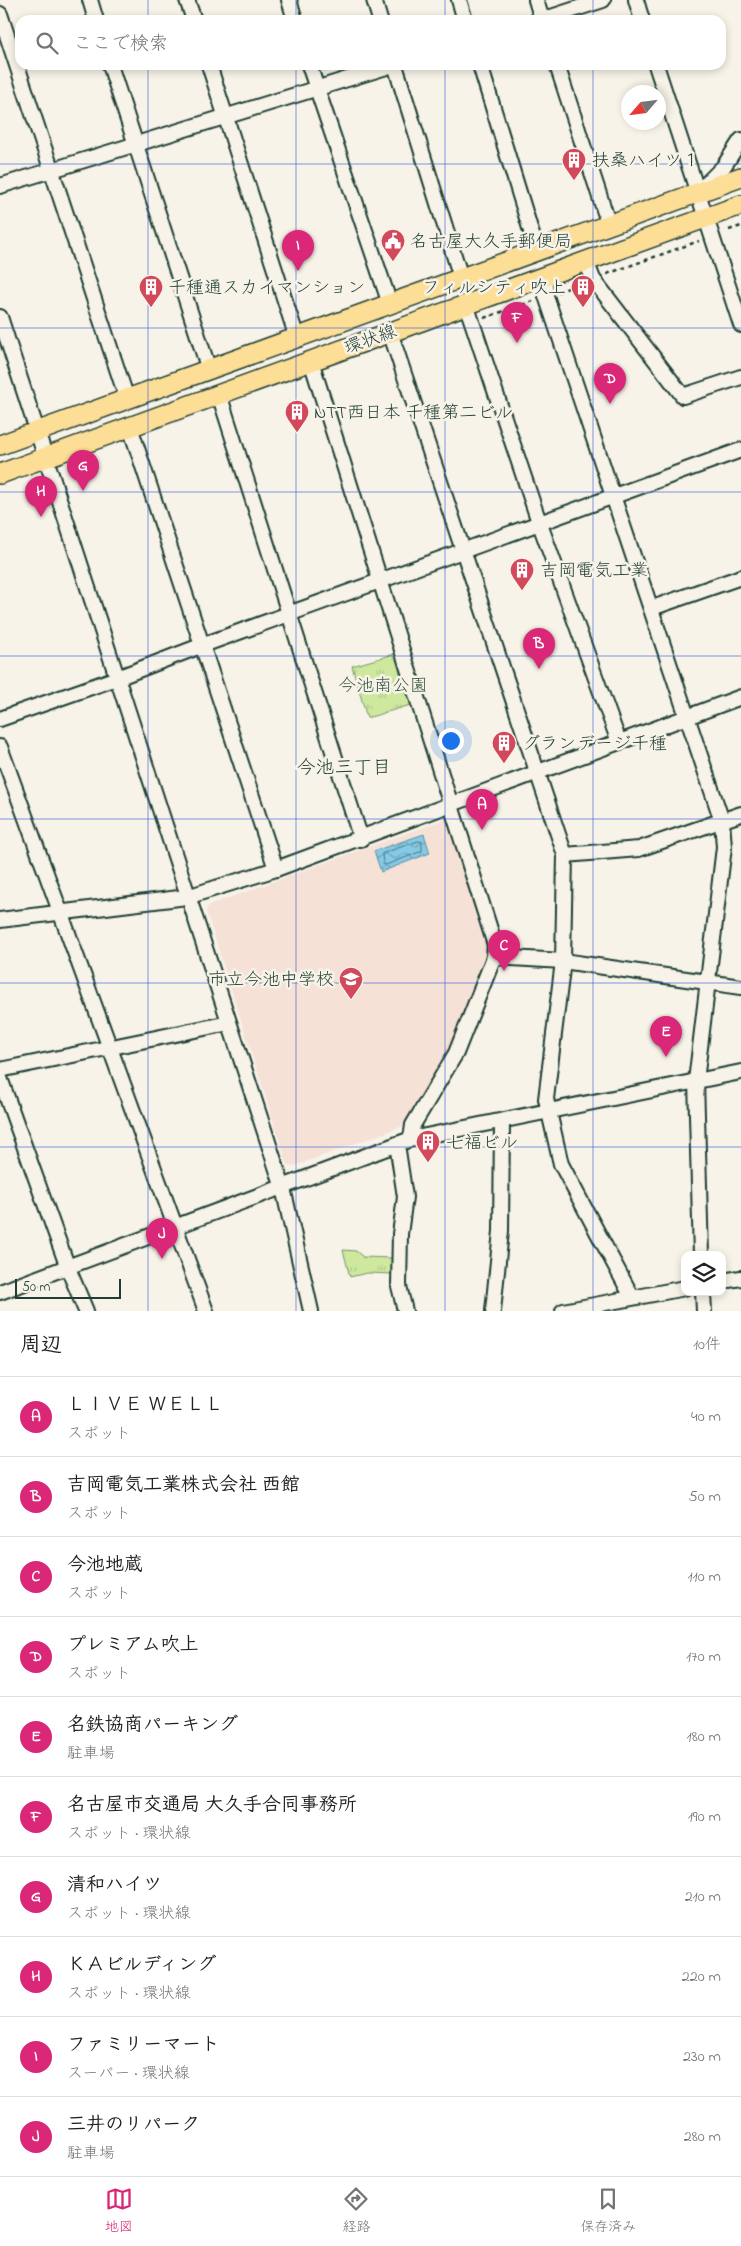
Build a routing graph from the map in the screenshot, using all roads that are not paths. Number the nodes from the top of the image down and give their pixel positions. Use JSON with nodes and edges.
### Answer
{"nodes":[{"id":1,"x":90,"y":0,"type":"edge"},
{"id":2,"x":187,"y":0,"type":"edge"},
{"id":3,"x":288,"y":0,"type":"edge"},
{"id":4,"x":374,"y":0,"type":"edge"},
{"id":5,"x":459,"y":0,"type":"edge"},
{"id":6,"x":536,"y":0,"type":"edge"},
{"id":7,"x":603,"y":0,"type":"edge"},
{"id":8,"x":636,"y":0,"type":"edge"},
{"id":9,"x":0,"y":14,"type":"edge"},
{"id":10,"x":94,"y":15,"type":"edge"},
{"id":11,"x":192,"y":15,"type":"edge"},
{"id":12,"x":293,"y":15,"type":"edge"},
{"id":13,"x":378,"y":15,"type":"edge"},
{"id":14,"x":464,"y":15,"type":"edge"},
{"id":15,"x":540,"y":15,"type":"edge"},
{"id":16,"x":557,"y":15,"type":"edge"},
{"id":17,"x":640,"y":15,"type":"edge"},
{"id":18,"x":15,"y":60,"type":"edge"},
{"id":19,"x":18,"y":70,"type":"edge"},
{"id":20,"x":112,"y":70,"type":"edge"},
{"id":21,"x":211,"y":70,"type":"edge"},
{"id":22,"x":311,"y":70,"type":"edge"},
{"id":23,"x":377,"y":70,"type":"edge"},
{"id":24,"x":396,"y":70,"type":"edge"},
{"id":25,"x":482,"y":70,"type":"edge"},
{"id":26,"x":559,"y":70,"type":"edge"},
{"id":27,"x":658,"y":70,"type":"edge"},
{"id":28,"x":316,"y":88,"type":"junction"},
{"id":29,"x":226,"y":116,"type":"junction"},
{"id":30,"x":741,"y":140,"type":"edge"},
{"id":31,"x":135,"y":144,"type":"junction"},
{"id":32,"x":51,"y":170,"type":"junction"},
{"id":33,"x":741,"y":177,"type":"edge"},
{"id":34,"x":0,"y":186,"type":"edge"},
{"id":35,"x":698,"y":193,"type":"junction"},
{"id":36,"x":741,"y":205,"type":"edge"},
{"id":37,"x":706,"y":217,"type":"junction"},
{"id":38,"x":609,"y":225,"type":"junction"},
{"id":39,"x":537,"y":251,"type":"junction"},
{"id":40,"x":586,"y":261,"type":"junction"},
{"id":41,"x":544,"y":276,"type":"junction"},
{"id":42,"x":461,"y":278,"type":"junction"},
{"id":43,"x":390,"y":304,"type":"junction"},
{"id":44,"x":466,"y":304,"type":"junction"},
{"id":45,"x":0,"y":317,"type":"edge"},
{"id":46,"x":741,"y":325,"type":"edge"},
{"id":47,"x":390,"y":332,"type":"junction"},
{"id":48,"x":297,"y":338,"type":"junction"},
{"id":49,"x":311,"y":361,"type":"junction"},
{"id":50,"x":209,"y":370,"type":"junction"},
{"id":51,"x":741,"y":376,"type":"edge"},
{"id":52,"x":219,"y":394,"type":"junction"},
{"id":53,"x":127,"y":400,"type":"junction"},
{"id":54,"x":130,"y":427,"type":"junction"},
{"id":55,"x":36,"y":432,"type":"junction"},
{"id":56,"x":0,"y":445,"type":"edge"},
{"id":57,"x":741,"y":450,"type":"edge"},
{"id":58,"x":46,"y":457,"type":"junction"},
{"id":59,"x":0,"y":474,"type":"edge"},
{"id":60,"x":614,"y":496,"type":"junction"},
{"id":61,"x":541,"y":523,"type":"junction"},
{"id":62,"x":464,"y":550,"type":"junction"},
{"id":63,"x":741,"y":577,"type":"edge"},
{"id":64,"x":380,"y":581,"type":"junction"},
{"id":65,"x":652,"y":608,"type":"junction"},
{"id":66,"x":289,"y":614,"type":"junction"},
{"id":67,"x":203,"y":645,"type":"junction"},
{"id":68,"x":117,"y":678,"type":"junction"},
{"id":69,"x":741,"y":697,"type":"edge"},
{"id":70,"x":689,"y":716,"type":"junction"},
{"id":71,"x":0,"y":719,"type":"edge"},
{"id":72,"x":619,"y":742,"type":"junction"},
{"id":73,"x":0,"y":747,"type":"edge"},
{"id":74,"x":538,"y":772,"type":"junction"},
{"id":75,"x":451,"y":803,"type":"junction"},
{"id":76,"x":741,"y":814,"type":"edge"},
{"id":77,"x":722,"y":820,"type":"junction"},
{"id":78,"x":361,"y":839,"type":"junction"},
{"id":79,"x":565,"y":855,"type":"junction"},
{"id":80,"x":276,"y":870,"type":"junction"},
{"id":81,"x":187,"y":897,"type":"junction"},
{"id":82,"x":59,"y":914,"type":"junction"},
{"id":83,"x":0,"y":920,"type":"edge"},
{"id":84,"x":494,"y":956,"type":"junction"},
{"id":85,"x":563,"y":961,"type":"junction"},
{"id":86,"x":708,"y":982,"type":"junction"},
{"id":87,"x":741,"y":987,"type":"edge"},
{"id":88,"x":229,"y":1022,"type":"junction"},
{"id":89,"x":109,"y":1046,"type":"junction"},
{"id":90,"x":0,"y":1070,"type":"edge"},
{"id":91,"x":741,"y":1072,"type":"edge"},
{"id":92,"x":0,"y":1078,"type":"edge"},
{"id":93,"x":696,"y":1081,"type":"junction"},
{"id":94,"x":549,"y":1111,"type":"junction"},
{"id":95,"x":502,"y":1122,"type":"junction"},
{"id":96,"x":411,"y":1139,"type":"junction"},
{"id":97,"x":397,"y":1144,"type":"junction"},
{"id":98,"x":283,"y":1188,"type":"junction"},
{"id":99,"x":176,"y":1228,"type":"junction"},
{"id":100,"x":701,"y":1251,"type":"edge"},
{"id":101,"x":68,"y":1268,"type":"junction"},
{"id":102,"x":741,"y":1278,"type":"edge"},
{"id":103,"x":726,"y":1280,"type":"edge"},
{"id":104,"x":681,"y":1289,"type":"edge"},
{"id":105,"x":0,"y":1292,"type":"edge"},
{"id":106,"x":703,"y":1296,"type":"edge"},
{"id":107,"x":632,"y":1297,"type":"junction"},
{"id":108,"x":86,"y":1311,"type":"edge"},
{"id":109,"x":206,"y":1311,"type":"edge"},
{"id":110,"x":311,"y":1311,"type":"edge"},
{"id":111,"x":405,"y":1311,"type":"edge"},
{"id":112,"x":493,"y":1311,"type":"edge"},
{"id":113,"x":568,"y":1311,"type":"edge"},
{"id":114,"x":704,"y":1311,"type":"edge"}],
"edges":[{"from":1,"to":10,"type":"street"},
{"from":2,"to":11,"type":"street"},
{"from":3,"to":12,"type":"street"},
{"from":4,"to":13,"type":"street"},
{"from":5,"to":14,"type":"street"},
{"from":6,"to":15,"type":"street"},
{"from":7,"to":16,"type":"street"},
{"from":8,"to":17,"type":"street"},
{"from":9,"to":18,"type":"street"},
{"from":19,"to":32,"type":"street"},
{"from":20,"to":31,"type":"street"},
{"from":21,"to":29,"type":"street"},
{"from":22,"to":28,"type":"street"},
{"from":23,"to":28,"type":"street"},
{"from":24,"to":42,"type":"street"},
{"from":25,"to":39,"type":"street"},
{"from":26,"to":38,"type":"street"},
{"from":27,"to":35,"type":"street"},
{"from":28,"to":29,"type":"street"},
{"from":28,"to":43,"type":"street"},
{"from":29,"to":31,"type":"street"},
{"from":29,"to":48,"type":"street"},
{"from":30,"to":35,"type":"street"},
{"from":31,"to":32,"type":"street"},
{"from":31,"to":50,"type":"street"},
{"from":32,"to":34,"type":"street"},
{"from":32,"to":53,"type":"street"},
{"from":33,"to":35,"type":"main road","name":"環状線"},
{"from":35,"to":37,"type":"street"},
{"from":35,"to":38,"type":"main road","name":"環状線"},
{"from":36,"to":37,"type":"main road","name":"環状線"},
{"from":37,"to":40,"type":"main road","name":"環状線"},
{"from":37,"to":46,"type":"street"},
{"from":38,"to":39,"type":"main road","name":"環状線"},
{"from":39,"to":42,"type":"main road","name":"環状線"},
{"from":40,"to":41,"type":"main road","name":"環状線"},
{"from":40,"to":51,"type":"street"},
{"from":41,"to":44,"type":"main road","name":"環状線"},
{"from":41,"to":60,"type":"street"},
{"from":42,"to":43,"type":"main road","name":"環状線"},
{"from":43,"to":48,"type":"main road","name":"環状線"},
{"from":44,"to":47,"type":"main road","name":"環状線"},
{"from":44,"to":61,"type":"street"},
{"from":45,"to":55,"type":"street"},
{"from":47,"to":49,"type":"main road","name":"環状線"},
{"from":47,"to":62,"type":"street"},
{"from":48,"to":50,"type":"main road","name":"環状線"},
{"from":49,"to":52,"type":"main road","name":"環状線"},
{"from":49,"to":64,"type":"street"},
{"from":50,"to":53,"type":"main road","name":"環状線"},
{"from":52,"to":54,"type":"main road","name":"環状線"},
{"from":52,"to":66,"type":"street"},
{"from":53,"to":55,"type":"main road","name":"環状線"},
{"from":54,"to":58,"type":"main road","name":"環状線"},
{"from":54,"to":67,"type":"street"},
{"from":55,"to":56,"type":"main road","name":"環状線"},
{"from":55,"to":58,"type":"street"},
{"from":57,"to":60,"type":"street"},
{"from":58,"to":59,"type":"main road","name":"環状線"},
{"from":58,"to":68,"type":"street"},
{"from":60,"to":61,"type":"street"},
{"from":60,"to":65,"type":"street"},
{"from":61,"to":62,"type":"street"},
{"from":61,"to":72,"type":"street"},
{"from":62,"to":64,"type":"street"},
{"from":62,"to":74,"type":"street"},
{"from":63,"to":65,"type":"street"},
{"from":64,"to":66,"type":"street"},
{"from":64,"to":75,"type":"street"},
{"from":65,"to":70,"type":"street"},
{"from":66,"to":67,"type":"street"},
{"from":66,"to":78,"type":"street"},
{"from":67,"to":68,"type":"street"},
{"from":67,"to":80,"type":"street"},
{"from":68,"to":71,"type":"street"},
{"from":68,"to":81,"type":"street"},
{"from":69,"to":70,"type":"street"},
{"from":70,"to":72,"type":"street"},
{"from":70,"to":77,"type":"street"},
{"from":72,"to":74,"type":"street"},
{"from":73,"to":82,"type":"street"},
{"from":74,"to":75,"type":"street"},
{"from":74,"to":79,"type":"street"},
{"from":75,"to":78,"type":"street"},
{"from":75,"to":84,"type":"street"},
{"from":76,"to":77,"type":"street"},
{"from":77,"to":79,"type":"street"},
{"from":77,"to":86,"type":"street"},
{"from":78,"to":80,"type":"street"},
{"from":79,"to":85,"type":"street"},
{"from":80,"to":81,"type":"street"},
{"from":81,"to":82,"type":"street"},
{"from":81,"to":88,"type":"street"},
{"from":82,"to":83,"type":"street"},
{"from":82,"to":89,"type":"street"},
{"from":84,"to":85,"type":"street"},
{"from":84,"to":96,"type":"street"},
{"from":85,"to":86,"type":"street"},
{"from":85,"to":94,"type":"street"},
{"from":86,"to":87,"type":"street"},
{"from":86,"to":93,"type":"street"},
{"from":88,"to":89,"type":"street"},
{"from":88,"to":98,"type":"street"},
{"from":89,"to":90,"type":"street"},
{"from":89,"to":99,"type":"street"},
{"from":91,"to":93,"type":"street"},
{"from":92,"to":101,"type":"street"},
{"from":93,"to":94,"type":"street"},
{"from":93,"to":100,"type":"street"},
{"from":94,"to":95,"type":"street"},
{"from":94,"to":107,"type":"street"},
{"from":95,"to":96,"type":"street"},
{"from":95,"to":112,"type":"street"},
{"from":96,"to":97,"type":"street"},
{"from":97,"to":98,"type":"street"},
{"from":97,"to":111,"type":"street"},
{"from":98,"to":99,"type":"street"},
{"from":98,"to":110,"type":"street"},
{"from":99,"to":101,"type":"street"},
{"from":99,"to":109,"type":"street"},
{"from":101,"to":105,"type":"street"},
{"from":101,"to":108,"type":"street"},
{"from":102,"to":103,"type":"street"},
{"from":104,"to":107,"type":"street"},
{"from":106,"to":114,"type":"street"},
{"from":107,"to":113,"type":"street"}]}
